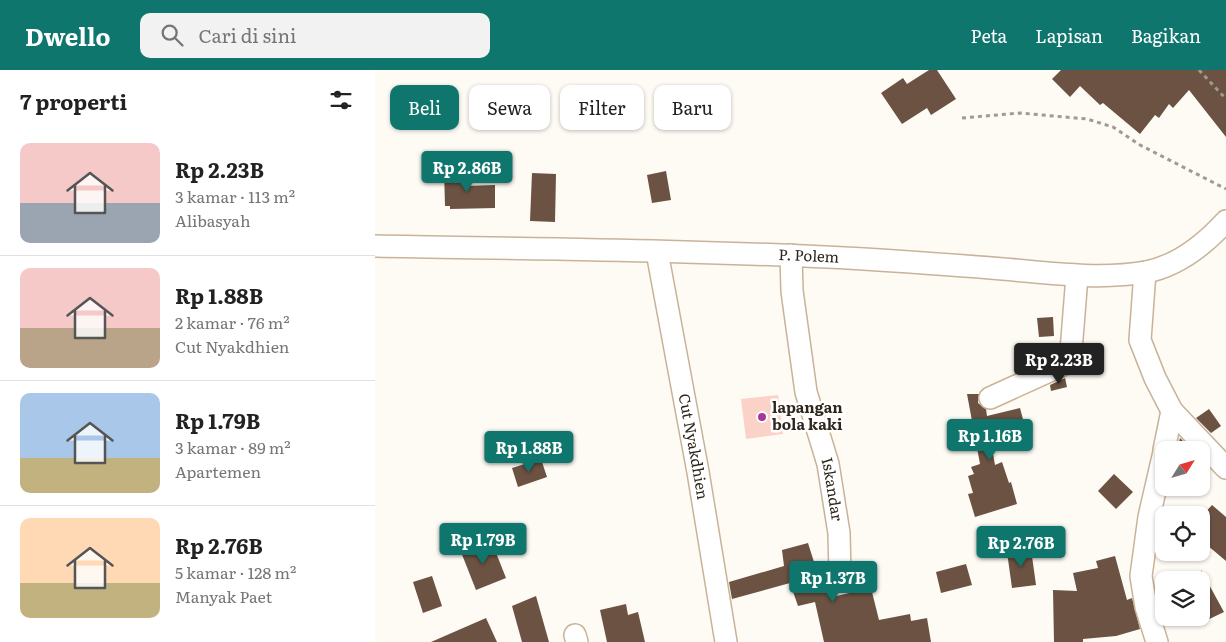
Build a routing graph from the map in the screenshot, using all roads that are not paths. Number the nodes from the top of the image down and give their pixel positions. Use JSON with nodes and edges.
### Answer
{"nodes":[{"id":1,"x":1226,"y":221,"type":"edge"},
{"id":2,"x":375,"y":246,"type":"edge"},
{"id":3,"x":657,"y":252,"type":"junction"},
{"id":4,"x":791,"y":255,"type":"junction"},
{"id":5,"x":1145,"y":272,"type":"junction"},
{"id":6,"x":1077,"y":276,"type":"junction"},
{"id":7,"x":990,"y":398,"type":"dead end"},
{"id":8,"x":1171,"y":410,"type":"junction"},
{"id":9,"x":1166,"y":441,"type":"edge"},
{"id":10,"x":1226,"y":468,"type":"edge"},
{"id":11,"x":1155,"y":491,"type":"edge"},
{"id":12,"x":838,"y":576,"type":"dead end"},
{"id":13,"x":726,"y":642,"type":"edge"},
{"id":14,"x":1157,"y":642,"type":"edge"}],
"edges":[{"from":1,"to":5,"type":"street","name":"P. Polem"},
{"from":2,"to":3,"type":"street","name":"P. Polem"},
{"from":3,"to":4,"type":"street","name":"P. Polem"},
{"from":3,"to":13,"type":"street","name":"Cut Nyakdhien"},
{"from":4,"to":6,"type":"street","name":"P. Polem"},
{"from":4,"to":12,"type":"street","name":"Iskandar"},
{"from":5,"to":6,"type":"street","name":"P. Polem"},
{"from":5,"to":8,"type":"street"},
{"from":6,"to":7,"type":"street"},
{"from":8,"to":9,"type":"street"},
{"from":8,"to":10,"type":"street"},
{"from":11,"to":14,"type":"street"}]}
